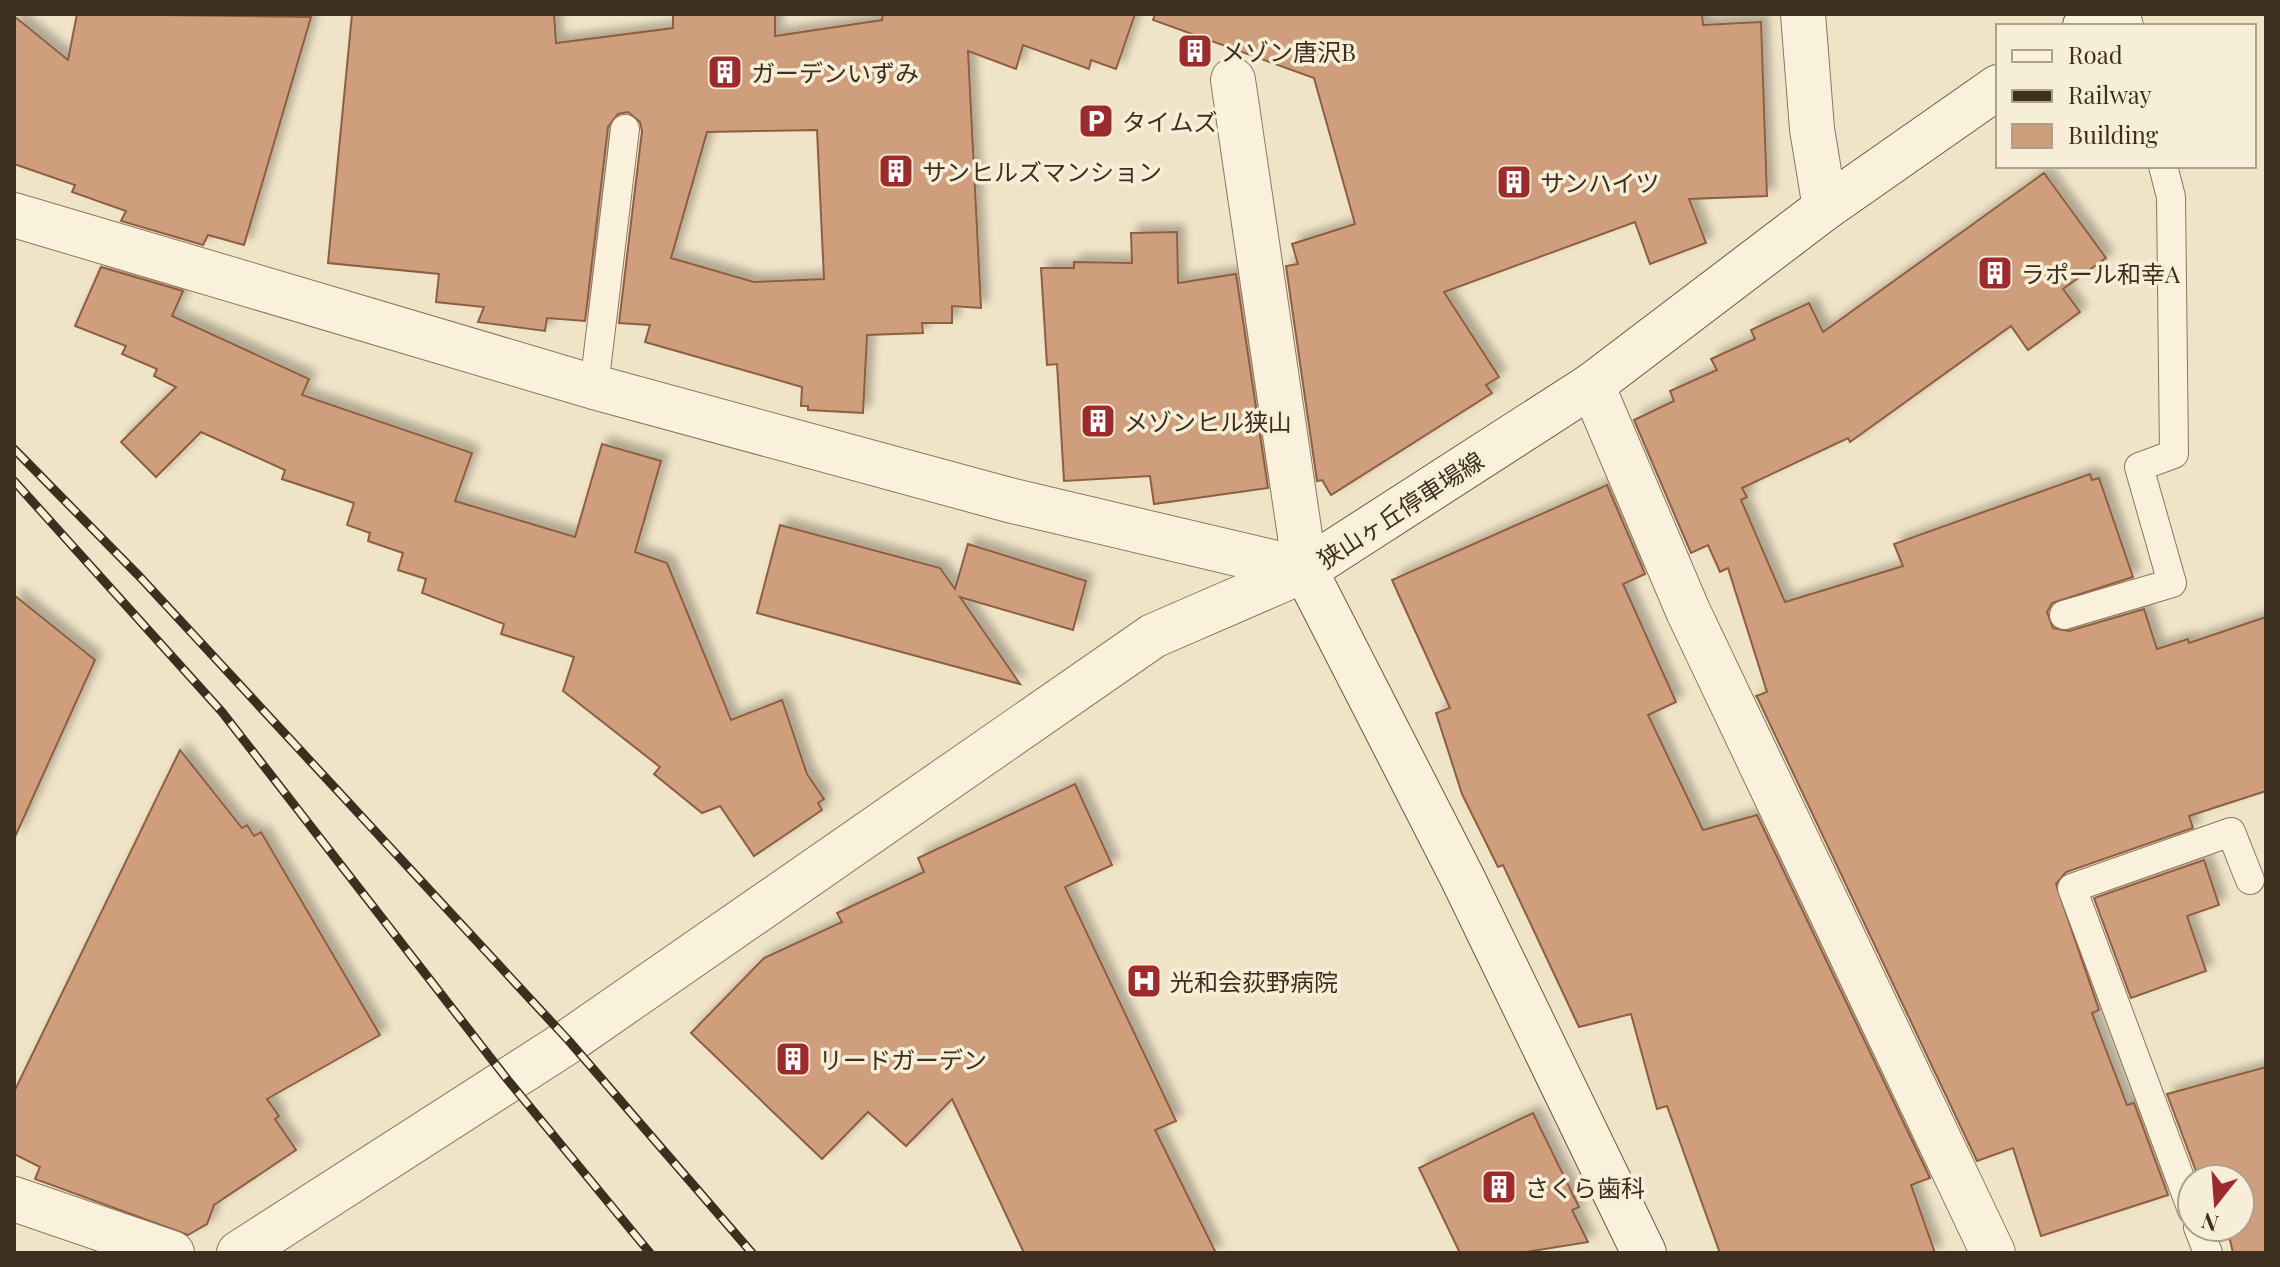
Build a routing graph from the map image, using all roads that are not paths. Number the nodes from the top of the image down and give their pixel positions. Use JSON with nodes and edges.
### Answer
{"nodes":[{"id":1,"x":1803,"y":14,"type":"edge"},
{"id":2,"x":1233,"y":80,"type":"dead end"},
{"id":3,"x":1996,"y":88,"type":"edge"},
{"id":4,"x":625,"y":129,"type":"dead end"},
{"id":5,"x":2164,"y":168,"type":"edge"},
{"id":6,"x":1825,"y":208,"type":"junction"},
{"id":7,"x":14,"y":215,"type":"edge"},
{"id":8,"x":1592,"y":385,"type":"junction"},
{"id":9,"x":594,"y":387,"type":"junction"},
{"id":10,"x":1305,"y":570,"type":"junction"},
{"id":11,"x":2064,"y":615,"type":"dead end"},
{"id":12,"x":2250,"y":880,"type":"dead end"},
{"id":13,"x":2176,"y":1167,"type":"edge"},
{"id":14,"x":14,"y":1199,"type":"edge"},
{"id":15,"x":172,"y":1253,"type":"edge"},
{"id":16,"x":239,"y":1253,"type":"edge"},
{"id":17,"x":1644,"y":1253,"type":"edge"},
{"id":18,"x":1993,"y":1253,"type":"edge"}],
"edges":[{"from":1,"to":6,"type":"street"},
{"from":2,"to":10,"type":"street"},
{"from":3,"to":6,"type":"street","name":"狭山ヶ丘停車場線"},
{"from":4,"to":9,"type":"lane"},
{"from":5,"to":11,"type":"lane"},
{"from":6,"to":8,"type":"street","name":"狭山ヶ丘停車場線"},
{"from":7,"to":9,"type":"street"},
{"from":8,"to":10,"type":"street","name":"狭山ヶ丘停車場線"},
{"from":8,"to":18,"type":"street"},
{"from":9,"to":10,"type":"street"},
{"from":10,"to":16,"type":"street"},
{"from":10,"to":17,"type":"street","name":"狭山ヶ丘停車場線"},
{"from":12,"to":13,"type":"lane"},
{"from":14,"to":15,"type":"street"}]}
